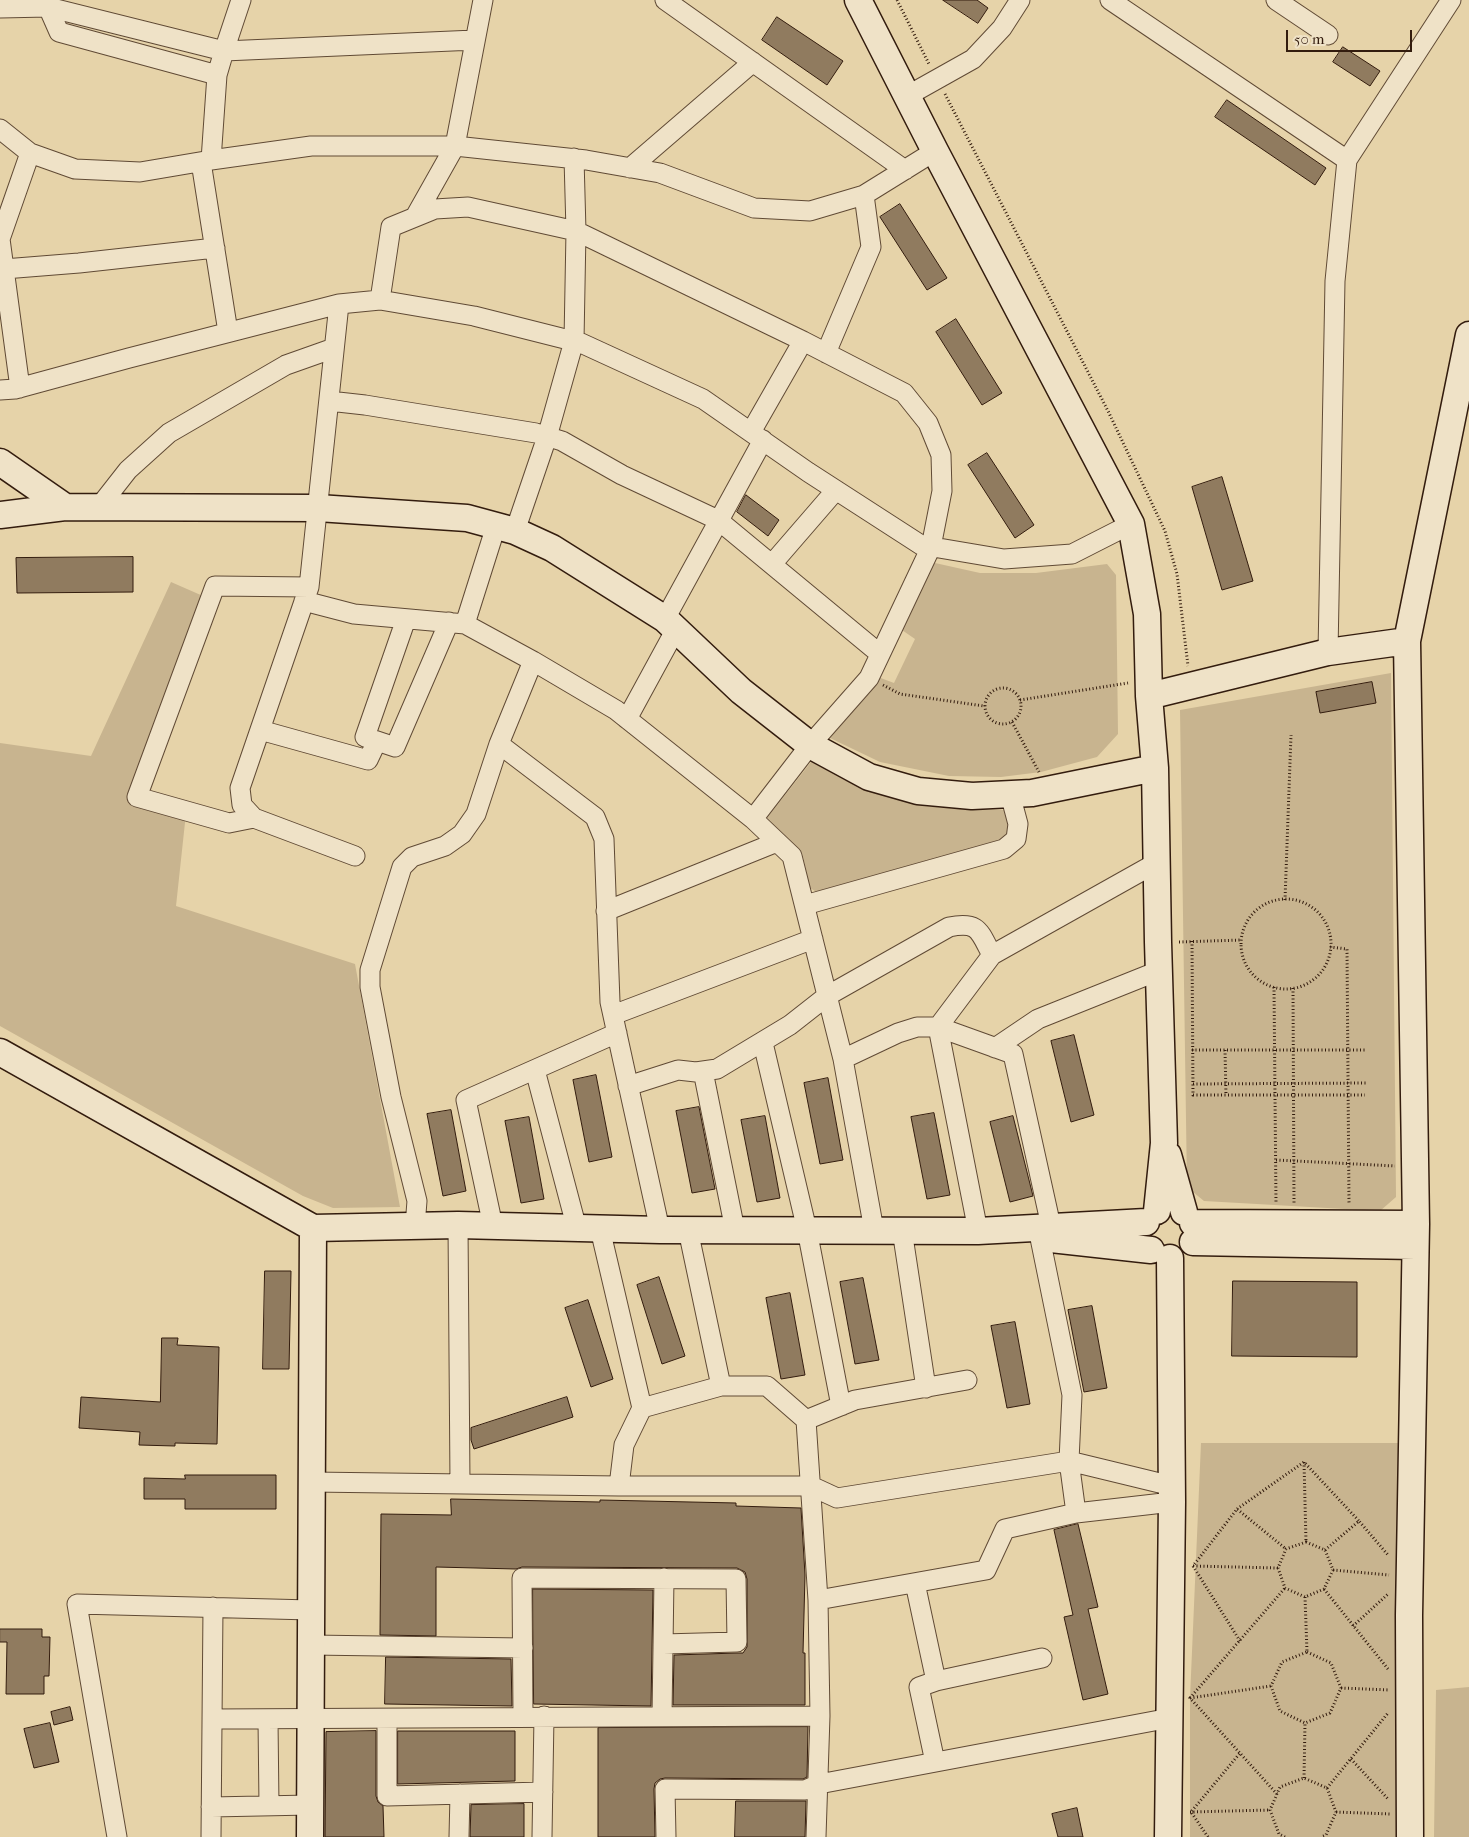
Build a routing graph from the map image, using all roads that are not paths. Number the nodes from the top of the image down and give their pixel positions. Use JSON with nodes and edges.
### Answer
{"nodes":[{"id":1,"x":241,"y":0,"type":"edge"},
{"id":2,"x":483,"y":0,"type":"edge"},
{"id":3,"x":666,"y":0,"type":"edge"},
{"id":4,"x":858,"y":0,"type":"edge"},
{"id":5,"x":1020,"y":0,"type":"edge"},
{"id":6,"x":1110,"y":0,"type":"edge"},
{"id":7,"x":1276,"y":0,"type":"edge"},
{"id":8,"x":1451,"y":0,"type":"edge"},
{"id":9,"x":46,"y":4,"type":"edge"},
{"id":10,"x":0,"y":8,"type":"edge"},
{"id":11,"x":1328,"y":35,"type":"dead end"},
{"id":12,"x":475,"y":40,"type":"junction"},
{"id":13,"x":224,"y":51,"type":"junction"},
{"id":14,"x":753,"y":62,"type":"junction"},
{"id":15,"x":218,"y":75,"type":"junction"},
{"id":16,"x":907,"y":96,"type":"junction"},
{"id":17,"x":0,"y":128,"type":"edge"},
{"id":18,"x":455,"y":146,"type":"junction"},
{"id":19,"x":935,"y":151,"type":"junction"},
{"id":20,"x":30,"y":153,"type":"junction"},
{"id":21,"x":574,"y":158,"type":"junction"},
{"id":22,"x":1346,"y":160,"type":"junction"},
{"id":23,"x":206,"y":161,"type":"junction"},
{"id":24,"x":630,"y":168,"type":"junction"},
{"id":25,"x":905,"y":170,"type":"junction"},
{"id":26,"x":864,"y":195,"type":"junction"},
{"id":27,"x":414,"y":217,"type":"junction"},
{"id":28,"x":576,"y":230,"type":"junction"},
{"id":29,"x":215,"y":248,"type":"junction"},
{"id":30,"x":2,"y":267,"type":"edge"},
{"id":31,"x":380,"y":300,"type":"junction"},
{"id":32,"x":339,"y":304,"type":"junction"},
{"id":33,"x":228,"y":332,"type":"junction"},
{"id":34,"x":1469,"y":335,"type":"edge"},
{"id":35,"x":574,"y":341,"type":"junction"},
{"id":36,"x":803,"y":341,"type":"junction"},
{"id":37,"x":334,"y":348,"type":"junction"},
{"id":38,"x":826,"y":353,"type":"junction"},
{"id":39,"x":20,"y":388,"type":"junction"},
{"id":40,"x":0,"y":390,"type":"edge"},
{"id":41,"x":329,"y":401,"type":"junction"},
{"id":42,"x":547,"y":436,"type":"junction"},
{"id":43,"x":757,"y":436,"type":"junction"},
{"id":44,"x":0,"y":462,"type":"edge"},
{"id":45,"x":836,"y":490,"type":"junction"},
{"id":46,"x":65,"y":507,"type":"junction"},
{"id":47,"x":99,"y":507,"type":"junction"},
{"id":48,"x":318,"y":508,"type":"junction"},
{"id":49,"x":0,"y":515,"type":"edge"},
{"id":50,"x":718,"y":520,"type":"junction"},
{"id":51,"x":1131,"y":524,"type":"junction"},
{"id":52,"x":505,"y":529,"type":"junction"},
{"id":53,"x":931,"y":547,"type":"junction"},
{"id":54,"x":772,"y":564,"type":"junction"},
{"id":55,"x":306,"y":594,"type":"junction"},
{"id":56,"x":406,"y":619,"type":"junction"},
{"id":57,"x":457,"y":623,"type":"junction"},
{"id":58,"x":670,"y":624,"type":"junction"},
{"id":59,"x":1408,"y":641,"type":"junction"},
{"id":60,"x":1328,"y":652,"type":"junction"},
{"id":61,"x":880,"y":654,"type":"junction"},
{"id":62,"x":533,"y":661,"type":"junction"},
{"id":63,"x":1148,"y":688,"type":"junction"},
{"id":64,"x":627,"y":719,"type":"junction"},
{"id":65,"x":260,"y":730,"type":"junction"},
{"id":66,"x":377,"y":741,"type":"junction"},
{"id":67,"x":499,"y":744,"type":"junction"},
{"id":68,"x":810,"y":745,"type":"junction"},
{"id":69,"x":1155,"y":768,"type":"junction"},
{"id":70,"x":1010,"y":794,"type":"junction"},
{"id":71,"x":254,"y":818,"type":"junction"},
{"id":72,"x":753,"y":819,"type":"junction"},
{"id":73,"x":777,"y":842,"type":"junction"},
{"id":74,"x":355,"y":856,"type":"dead end"},
{"id":75,"x":1156,"y":863,"type":"junction"},
{"id":76,"x":804,"y":905,"type":"junction"},
{"id":77,"x":606,"y":911,"type":"junction"},
{"id":78,"x":813,"y":939,"type":"junction"},
{"id":79,"x":992,"y":955,"type":"junction"},
{"id":80,"x":1158,"y":970,"type":"junction"},
{"id":81,"x":828,"y":996,"type":"junction"},
{"id":82,"x":613,"y":1015,"type":"junction"},
{"id":83,"x":938,"y":1027,"type":"junction"},
{"id":84,"x":617,"y":1034,"type":"junction"},
{"id":85,"x":763,"y":1043,"type":"junction"},
{"id":86,"x":995,"y":1048,"type":"junction"},
{"id":87,"x":0,"y":1052,"type":"edge"},
{"id":88,"x":843,"y":1059,"type":"junction"},
{"id":89,"x":535,"y":1070,"type":"junction"},
{"id":90,"x":703,"y":1072,"type":"junction"},
{"id":91,"x":628,"y":1086,"type":"junction"},
{"id":92,"x":1164,"y":1142,"type":"junction"},
{"id":93,"x":1151,"y":1217,"type":"junction"},
{"id":94,"x":458,"y":1225,"type":"junction"},
{"id":95,"x":415,"y":1226,"type":"junction"},
{"id":96,"x":493,"y":1226,"type":"junction"},
{"id":97,"x":1190,"y":1226,"type":"junction"},
{"id":98,"x":313,"y":1228,"type":"junction"},
{"id":99,"x":589,"y":1229,"type":"junction"},
{"id":100,"x":660,"y":1230,"type":"junction"},
{"id":101,"x":688,"y":1230,"type":"junction"},
{"id":102,"x":735,"y":1230,"type":"junction"},
{"id":103,"x":806,"y":1230,"type":"junction"},
{"id":104,"x":874,"y":1230,"type":"junction"},
{"id":105,"x":902,"y":1230,"type":"junction"},
{"id":106,"x":978,"y":1230,"type":"junction"},
{"id":107,"x":1046,"y":1232,"type":"junction"},
{"id":108,"x":1415,"y":1235,"type":"junction"},
{"id":109,"x":1160,"y":1254,"type":"junction"},
{"id":110,"x":967,"y":1380,"type":"dead end"},
{"id":111,"x":721,"y":1386,"type":"junction"},
{"id":112,"x":926,"y":1388,"type":"junction"},
{"id":113,"x":841,"y":1406,"type":"junction"},
{"id":114,"x":642,"y":1408,"type":"junction"},
{"id":115,"x":806,"y":1420,"type":"junction"},
{"id":116,"x":1068,"y":1461,"type":"junction"},
{"id":117,"x":311,"y":1482,"type":"junction"},
{"id":118,"x":460,"y":1484,"type":"junction"},
{"id":119,"x":619,"y":1486,"type":"junction"},
{"id":120,"x":811,"y":1486,"type":"junction"},
{"id":121,"x":1172,"y":1494,"type":"junction"},
{"id":122,"x":1076,"y":1513,"type":"junction"},
{"id":123,"x":664,"y":1578,"type":"junction"},
{"id":124,"x":915,"y":1583,"type":"junction"},
{"id":125,"x":818,"y":1600,"type":"junction"},
{"id":126,"x":213,"y":1607,"type":"junction"},
{"id":127,"x":311,"y":1610,"type":"junction"},
{"id":128,"x":663,"y":1644,"type":"junction"},
{"id":129,"x":311,"y":1645,"type":"junction"},
{"id":130,"x":523,"y":1648,"type":"junction"},
{"id":131,"x":1042,"y":1658,"type":"dead end"},
{"id":132,"x":936,"y":1681,"type":"junction"},
{"id":133,"x":1177,"y":1705,"type":"junction"},
{"id":134,"x":523,"y":1716,"type":"junction"},
{"id":135,"x":544,"y":1716,"type":"junction"},
{"id":136,"x":662,"y":1716,"type":"junction"},
{"id":137,"x":820,"y":1716,"type":"junction"},
{"id":138,"x":212,"y":1719,"type":"junction"},
{"id":139,"x":387,"y":1719,"type":"junction"},
{"id":140,"x":268,"y":1720,"type":"junction"},
{"id":141,"x":310,"y":1720,"type":"junction"},
{"id":142,"x":935,"y":1762,"type":"junction"},
{"id":143,"x":819,"y":1784,"type":"junction"},
{"id":144,"x":543,"y":1792,"type":"junction"},
{"id":145,"x":460,"y":1794,"type":"junction"},
{"id":146,"x":310,"y":1804,"type":"junction"},
{"id":147,"x":269,"y":1806,"type":"junction"},
{"id":148,"x":212,"y":1807,"type":"junction"},
{"id":149,"x":1175,"y":1820,"type":"edge"},
{"id":150,"x":117,"y":1837,"type":"edge"},
{"id":151,"x":211,"y":1837,"type":"edge"},
{"id":152,"x":310,"y":1837,"type":"edge"},
{"id":153,"x":459,"y":1837,"type":"edge"},
{"id":154,"x":542,"y":1837,"type":"edge"},
{"id":155,"x":666,"y":1837,"type":"edge"},
{"id":156,"x":816,"y":1837,"type":"edge"},
{"id":157,"x":1410,"y":1837,"type":"edge"}],
"edges":[{"from":1,"to":13,"type":"street"},
{"from":2,"to":12,"type":"street"},
{"from":3,"to":14,"type":"street"},
{"from":4,"to":16,"type":"main road"},
{"from":5,"to":16,"type":"street"},
{"from":6,"to":22,"type":"street"},
{"from":7,"to":11,"type":"street"},
{"from":8,"to":22,"type":"street"},
{"from":9,"to":10,"type":"street"},
{"from":9,"to":13,"type":"street"},
{"from":9,"to":15,"type":"street"},
{"from":12,"to":13,"type":"street"},
{"from":12,"to":18,"type":"street"},
{"from":13,"to":15,"type":"street"},
{"from":14,"to":24,"type":"street"},
{"from":14,"to":25,"type":"street"},
{"from":15,"to":23,"type":"street"},
{"from":16,"to":19,"type":"main road"},
{"from":17,"to":20,"type":"street"},
{"from":18,"to":21,"type":"street"},
{"from":18,"to":23,"type":"street"},
{"from":18,"to":27,"type":"street"},
{"from":19,"to":25,"type":"street"},
{"from":19,"to":51,"type":"main road"},
{"from":20,"to":23,"type":"street"},
{"from":20,"to":30,"type":"street"},
{"from":21,"to":24,"type":"street"},
{"from":21,"to":28,"type":"street"},
{"from":22,"to":60,"type":"street"},
{"from":23,"to":29,"type":"street"},
{"from":24,"to":26,"type":"street"},
{"from":25,"to":26,"type":"street"},
{"from":26,"to":38,"type":"street"},
{"from":27,"to":28,"type":"street"},
{"from":27,"to":31,"type":"street"},
{"from":28,"to":35,"type":"street"},
{"from":28,"to":36,"type":"street"},
{"from":29,"to":30,"type":"street"},
{"from":29,"to":33,"type":"street"},
{"from":30,"to":39,"type":"street"},
{"from":31,"to":32,"type":"street"},
{"from":31,"to":35,"type":"street"},
{"from":32,"to":33,"type":"street"},
{"from":32,"to":37,"type":"street"},
{"from":33,"to":39,"type":"street"},
{"from":34,"to":59,"type":"main road"},
{"from":35,"to":42,"type":"street"},
{"from":35,"to":43,"type":"street"},
{"from":36,"to":38,"type":"street"},
{"from":36,"to":43,"type":"street"},
{"from":37,"to":41,"type":"street"},
{"from":37,"to":47,"type":"street"},
{"from":38,"to":53,"type":"street"},
{"from":39,"to":40,"type":"street"},
{"from":41,"to":42,"type":"street"},
{"from":41,"to":48,"type":"street"},
{"from":42,"to":50,"type":"street"},
{"from":42,"to":52,"type":"street"},
{"from":43,"to":45,"type":"street"},
{"from":43,"to":50,"type":"street"},
{"from":44,"to":46,"type":"main road"},
{"from":45,"to":53,"type":"street"},
{"from":45,"to":54,"type":"street"},
{"from":46,"to":47,"type":"main road"},
{"from":46,"to":49,"type":"main road"},
{"from":47,"to":48,"type":"main road"},
{"from":48,"to":52,"type":"main road"},
{"from":48,"to":55,"type":"street"},
{"from":50,"to":54,"type":"street"},
{"from":50,"to":58,"type":"street"},
{"from":51,"to":53,"type":"street"},
{"from":51,"to":63,"type":"main road"},
{"from":52,"to":57,"type":"street"},
{"from":52,"to":58,"type":"main road"},
{"from":53,"to":61,"type":"street"},
{"from":54,"to":61,"type":"street"},
{"from":55,"to":56,"type":"street"},
{"from":55,"to":65,"type":"street"},
{"from":55,"to":71,"type":"street"},
{"from":56,"to":57,"type":"street"},
{"from":56,"to":66,"type":"street"},
{"from":57,"to":62,"type":"street"},
{"from":57,"to":66,"type":"street"},
{"from":58,"to":64,"type":"street"},
{"from":58,"to":68,"type":"main road"},
{"from":59,"to":60,"type":"main road"},
{"from":59,"to":108,"type":"main road"},
{"from":60,"to":63,"type":"main road"},
{"from":61,"to":68,"type":"street"},
{"from":62,"to":64,"type":"street"},
{"from":62,"to":67,"type":"street"},
{"from":63,"to":69,"type":"main road"},
{"from":64,"to":72,"type":"street"},
{"from":65,"to":66,"type":"street"},
{"from":65,"to":71,"type":"street"},
{"from":67,"to":77,"type":"street"},
{"from":67,"to":95,"type":"street"},
{"from":68,"to":70,"type":"main road"},
{"from":68,"to":72,"type":"street"},
{"from":69,"to":70,"type":"main road"},
{"from":69,"to":75,"type":"main road"},
{"from":70,"to":76,"type":"street"},
{"from":71,"to":74,"type":"street"},
{"from":72,"to":73,"type":"street"},
{"from":73,"to":76,"type":"street"},
{"from":73,"to":77,"type":"street"},
{"from":75,"to":79,"type":"street"},
{"from":75,"to":80,"type":"main road"},
{"from":76,"to":78,"type":"street"},
{"from":77,"to":82,"type":"street"},
{"from":78,"to":81,"type":"street"},
{"from":78,"to":82,"type":"street"},
{"from":79,"to":81,"type":"street"},
{"from":79,"to":83,"type":"street"},
{"from":80,"to":86,"type":"street"},
{"from":80,"to":92,"type":"main road"},
{"from":81,"to":85,"type":"street"},
{"from":81,"to":88,"type":"street"},
{"from":82,"to":84,"type":"street"},
{"from":83,"to":86,"type":"street"},
{"from":83,"to":88,"type":"street"},
{"from":83,"to":106,"type":"street"},
{"from":84,"to":89,"type":"street"},
{"from":84,"to":91,"type":"street"},
{"from":85,"to":90,"type":"street"},
{"from":85,"to":103,"type":"street"},
{"from":86,"to":107,"type":"street"},
{"from":87,"to":98,"type":"main road"},
{"from":88,"to":104,"type":"street"},
{"from":89,"to":96,"type":"street"},
{"from":89,"to":99,"type":"street"},
{"from":90,"to":91,"type":"street"},
{"from":90,"to":102,"type":"street"},
{"from":91,"to":100,"type":"street"},
{"from":92,"to":93,"type":"main road"},
{"from":92,"to":97,"type":"main road"},
{"from":93,"to":97,"type":"main road"},
{"from":93,"to":107,"type":"main road"},
{"from":93,"to":109,"type":"main road"},
{"from":94,"to":95,"type":"main road"},
{"from":94,"to":96,"type":"main road"},
{"from":94,"to":118,"type":"street"},
{"from":95,"to":98,"type":"main road"},
{"from":96,"to":99,"type":"main road"},
{"from":97,"to":108,"type":"main road"},
{"from":97,"to":108,"type":"main road"},
{"from":97,"to":109,"type":"main road"},
{"from":98,"to":117,"type":"main road"},
{"from":99,"to":100,"type":"main road"},
{"from":99,"to":114,"type":"street"},
{"from":100,"to":101,"type":"main road"},
{"from":101,"to":102,"type":"main road"},
{"from":101,"to":111,"type":"street"},
{"from":102,"to":103,"type":"main road"},
{"from":103,"to":104,"type":"main road"},
{"from":103,"to":113,"type":"street"},
{"from":104,"to":105,"type":"main road"},
{"from":105,"to":106,"type":"main road"},
{"from":105,"to":112,"type":"street"},
{"from":106,"to":107,"type":"main road"},
{"from":107,"to":109,"type":"main road"},
{"from":107,"to":116,"type":"street"},
{"from":108,"to":157,"type":"main road"},
{"from":109,"to":121,"type":"main road"},
{"from":110,"to":112,"type":"street"},
{"from":111,"to":114,"type":"street"},
{"from":111,"to":115,"type":"street"},
{"from":112,"to":113,"type":"street"},
{"from":113,"to":115,"type":"street"},
{"from":114,"to":119,"type":"street"},
{"from":115,"to":120,"type":"street"},
{"from":116,"to":120,"type":"street"},
{"from":116,"to":121,"type":"street"},
{"from":116,"to":122,"type":"street"},
{"from":117,"to":118,"type":"street"},
{"from":117,"to":127,"type":"main road"},
{"from":118,"to":119,"type":"street"},
{"from":119,"to":120,"type":"street"},
{"from":120,"to":125,"type":"street"},
{"from":121,"to":122,"type":"street"},
{"from":121,"to":133,"type":"main road"},
{"from":122,"to":124,"type":"street"},
{"from":123,"to":128,"type":"street"},
{"from":123,"to":128,"type":"street"},
{"from":123,"to":130,"type":"street"},
{"from":124,"to":125,"type":"street"},
{"from":124,"to":132,"type":"street"},
{"from":125,"to":137,"type":"street"},
{"from":126,"to":127,"type":"street"},
{"from":126,"to":138,"type":"street"},
{"from":126,"to":150,"type":"street"},
{"from":127,"to":129,"type":"main road"},
{"from":128,"to":136,"type":"street"},
{"from":129,"to":130,"type":"street"},
{"from":129,"to":141,"type":"main road"},
{"from":130,"to":134,"type":"street"},
{"from":131,"to":132,"type":"street"},
{"from":132,"to":142,"type":"street"},
{"from":133,"to":142,"type":"street"},
{"from":133,"to":149,"type":"main road"},
{"from":134,"to":135,"type":"street"},
{"from":134,"to":139,"type":"street"},
{"from":135,"to":136,"type":"street"},
{"from":135,"to":144,"type":"street"},
{"from":136,"to":137,"type":"street"},
{"from":137,"to":143,"type":"street"},
{"from":138,"to":140,"type":"street"},
{"from":138,"to":148,"type":"street"},
{"from":139,"to":141,"type":"street"},
{"from":139,"to":145,"type":"street"},
{"from":140,"to":141,"type":"street"},
{"from":140,"to":147,"type":"street"},
{"from":141,"to":146,"type":"main road"},
{"from":142,"to":143,"type":"street"},
{"from":143,"to":155,"type":"street"},
{"from":143,"to":156,"type":"street"},
{"from":144,"to":145,"type":"street"},
{"from":144,"to":154,"type":"street"},
{"from":145,"to":153,"type":"street"},
{"from":146,"to":147,"type":"street"},
{"from":146,"to":152,"type":"main road"},
{"from":147,"to":148,"type":"street"},
{"from":148,"to":151,"type":"street"}]}
